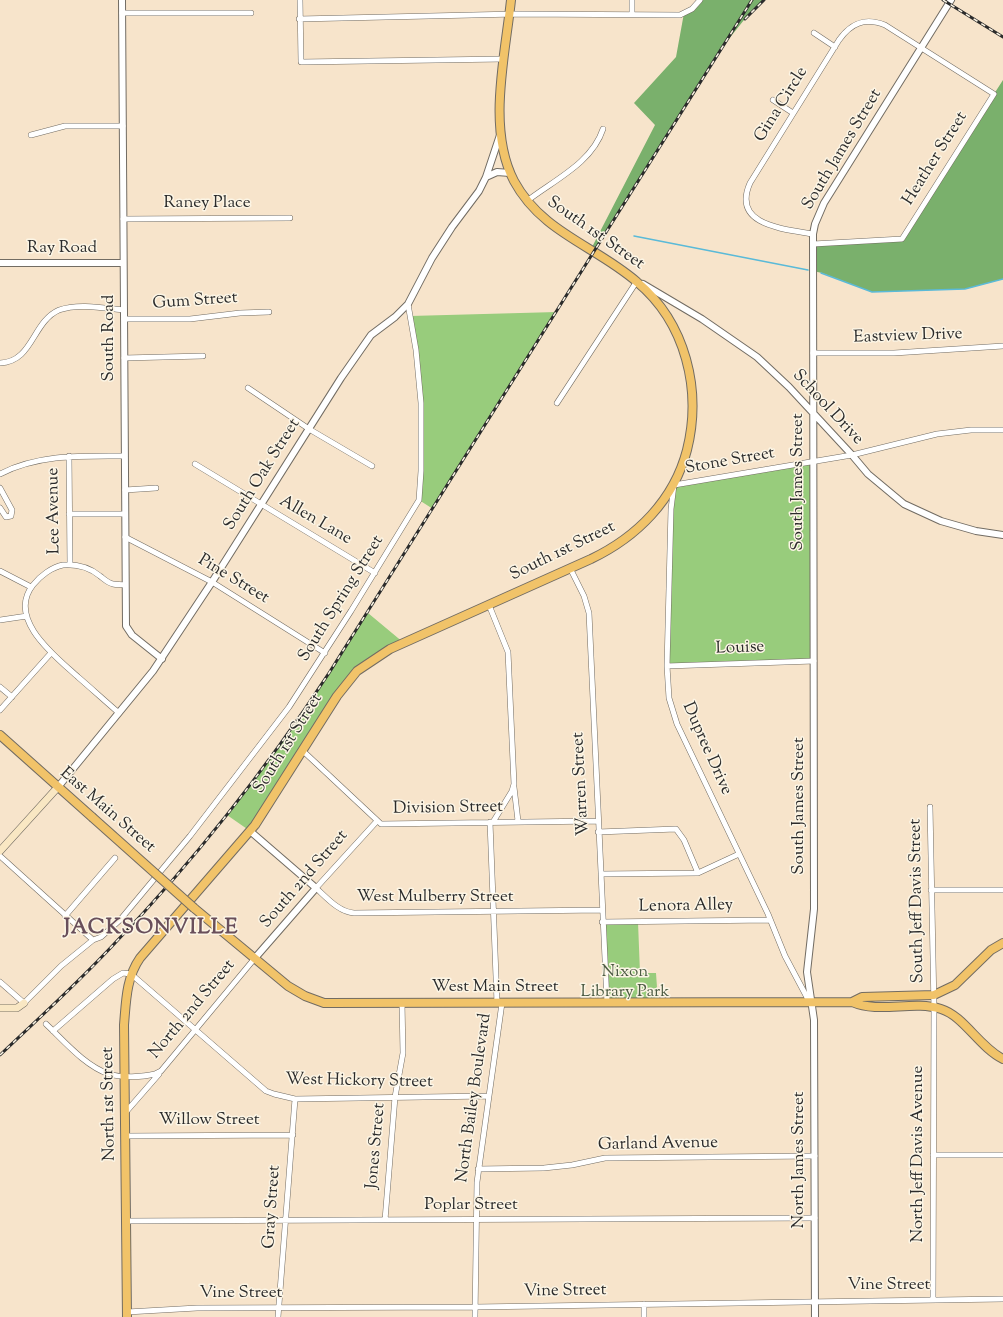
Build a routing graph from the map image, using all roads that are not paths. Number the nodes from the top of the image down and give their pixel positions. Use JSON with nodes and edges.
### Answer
{"nodes":[{"id":1,"x":122,"y":0,"type":"edge"},
{"id":2,"x":300,"y":0,"type":"edge"},
{"id":3,"x":511,"y":0,"type":"edge"},
{"id":4,"x":632,"y":0,"type":"edge"},
{"id":5,"x":700,"y":0,"type":"edge"},
{"id":6,"x":951,"y":0,"type":"edge"},
{"id":7,"x":122,"y":13,"type":"junction"},
{"id":8,"x":251,"y":13,"type":"dead end"},
{"id":9,"x":632,"y":14,"type":"junction"},
{"id":10,"x":509,"y":15,"type":"junction"},
{"id":11,"x":300,"y":19,"type":"junction"},
{"id":12,"x":814,"y":33,"type":"dead end"},
{"id":13,"x":835,"y":47,"type":"junction"},
{"id":14,"x":921,"y":48,"type":"junction"},
{"id":15,"x":504,"y":59,"type":"junction"},
{"id":16,"x":994,"y":94,"type":"joint"},
{"id":17,"x":773,"y":100,"type":"dead end"},
{"id":18,"x":793,"y":113,"type":"junction"},
{"id":19,"x":123,"y":126,"type":"junction"},
{"id":20,"x":603,"y":129,"type":"dead end"},
{"id":21,"x":31,"y":135,"type":"dead end"},
{"id":22,"x":500,"y":135,"type":"junction"},
{"id":23,"x":510,"y":173,"type":"junction"},
{"id":24,"x":486,"y":177,"type":"junction"},
{"id":25,"x":527,"y":202,"type":"junction"},
{"id":26,"x":123,"y":218,"type":"junction"},
{"id":27,"x":290,"y":218,"type":"dead end"},
{"id":28,"x":814,"y":234,"type":"junction"},
{"id":29,"x":813,"y":244,"type":"junction"},
{"id":30,"x":123,"y":262,"type":"junction"},
{"id":31,"x":0,"y":263,"type":"edge"},
{"id":32,"x":637,"y":281,"type":"junction"},
{"id":33,"x":408,"y":304,"type":"junction"},
{"id":34,"x":124,"y":310,"type":"junction"},
{"id":35,"x":269,"y":312,"type":"dead end"},
{"id":36,"x":124,"y":319,"type":"junction"},
{"id":37,"x":1003,"y":346,"type":"edge"},
{"id":38,"x":813,"y":353,"type":"junction"},
{"id":39,"x":203,"y":356,"type":"dead end"},
{"id":40,"x":124,"y":358,"type":"junction"},
{"id":41,"x":0,"y":363,"type":"edge"},
{"id":42,"x":248,"y":388,"type":"dead end"},
{"id":43,"x":557,"y":403,"type":"dead end"},
{"id":44,"x":813,"y":413,"type":"junction"},
{"id":45,"x":309,"y":429,"type":"junction"},
{"id":46,"x":1003,"y":430,"type":"edge"},
{"id":47,"x":852,"y":455,"type":"junction"},
{"id":48,"x":69,"y":456,"type":"junction"},
{"id":49,"x":124,"y":456,"type":"junction"},
{"id":50,"x":814,"y":462,"type":"junction"},
{"id":51,"x":195,"y":464,"type":"dead end"},
{"id":52,"x":372,"y":466,"type":"dead end"},
{"id":53,"x":0,"y":474,"type":"edge"},
{"id":54,"x":674,"y":485,"type":"junction"},
{"id":55,"x":0,"y":488,"type":"edge"},
{"id":56,"x":156,"y":488,"type":"dead end"},
{"id":57,"x":125,"y":490,"type":"junction"},
{"id":58,"x":261,"y":505,"type":"junction"},
{"id":59,"x":0,"y":508,"type":"edge"},
{"id":60,"x":70,"y":514,"type":"junction"},
{"id":61,"x":125,"y":514,"type":"junction"},
{"id":62,"x":1003,"y":535,"type":"edge"},
{"id":63,"x":125,"y":537,"type":"junction"},
{"id":64,"x":70,"y":565,"type":"junction"},
{"id":65,"x":570,"y":568,"type":"junction"},
{"id":66,"x":0,"y":571,"type":"edge"},
{"id":67,"x":375,"y":573,"type":"junction"},
{"id":68,"x":212,"y":582,"type":"junction"},
{"id":69,"x":125,"y":584,"type":"junction"},
{"id":70,"x":31,"y":587,"type":"junction"},
{"id":71,"x":489,"y":605,"type":"junction"},
{"id":72,"x":27,"y":616,"type":"junction"},
{"id":73,"x":0,"y":620,"type":"edge"},
{"id":74,"x":51,"y":653,"type":"junction"},
{"id":75,"x":324,"y":653,"type":"junction"},
{"id":76,"x":162,"y":659,"type":"junction"},
{"id":77,"x":814,"y":660,"type":"junction"},
{"id":78,"x":668,"y":666,"type":"junction"},
{"id":79,"x":0,"y":687,"type":"edge"},
{"id":80,"x":12,"y":697,"type":"junction"},
{"id":81,"x":0,"y":710,"type":"edge"},
{"id":82,"x":119,"y":713,"type":"junction"},
{"id":83,"x":0,"y":735,"type":"edge"},
{"id":84,"x":303,"y":751,"type":"junction"},
{"id":85,"x":514,"y":784,"type":"junction"},
{"id":86,"x":58,"y":787,"type":"junction"},
{"id":87,"x":930,"y":807,"type":"dead end"},
{"id":88,"x":377,"y":821,"type":"junction"},
{"id":89,"x":518,"y":821,"type":"junction"},
{"id":90,"x":598,"y":821,"type":"junction"},
{"id":91,"x":491,"y":822,"type":"junction"},
{"id":92,"x":250,"y":831,"type":"junction"},
{"id":93,"x":598,"y":832,"type":"junction"},
{"id":94,"x":0,"y":851,"type":"edge"},
{"id":95,"x":739,"y":854,"type":"junction"},
{"id":96,"x":0,"y":856,"type":"edge"},
{"id":97,"x":115,"y":858,"type":"dead end"},
{"id":98,"x":698,"y":873,"type":"junction"},
{"id":99,"x":601,"y":874,"type":"junction"},
{"id":100,"x":316,"y":888,"type":"junction"},
{"id":101,"x":932,"y":890,"type":"junction"},
{"id":102,"x":1003,"y":890,"type":"edge"},
{"id":103,"x":194,"y":908,"type":"joint"},
{"id":104,"x":182,"y":910,"type":"joint"},
{"id":105,"x":602,"y":910,"type":"junction"},
{"id":106,"x":494,"y":912,"type":"junction"},
{"id":107,"x":65,"y":916,"type":"junction"},
{"id":108,"x":770,"y":920,"type":"junction"},
{"id":109,"x":602,"y":922,"type":"junction"},
{"id":110,"x":94,"y":940,"type":"junction"},
{"id":111,"x":1003,"y":943,"type":"edge"},
{"id":112,"x":255,"y":958,"type":"junction"},
{"id":113,"x":131,"y":974,"type":"junction"},
{"id":114,"x":0,"y":982,"type":"edge"},
{"id":115,"x":934,"y":995,"type":"junction"},
{"id":116,"x":607,"y":1002,"type":"junction"},
{"id":117,"x":810,"y":1002,"type":"junction"},
{"id":118,"x":852,"y":1002,"type":"junction"},
{"id":119,"x":24,"y":1003,"type":"junction"},
{"id":120,"x":402,"y":1003,"type":"junction"},
{"id":121,"x":499,"y":1003,"type":"junction"},
{"id":122,"x":0,"y":1008,"type":"edge"},
{"id":123,"x":934,"y":1008,"type":"junction"},
{"id":124,"x":46,"y":1024,"type":"dead end"},
{"id":125,"x":196,"y":1030,"type":"junction"},
{"id":126,"x":53,"y":1031,"type":"junction"},
{"id":127,"x":1003,"y":1058,"type":"edge"},
{"id":128,"x":161,"y":1071,"type":"junction"},
{"id":129,"x":125,"y":1076,"type":"junction"},
{"id":130,"x":488,"y":1096,"type":"junction"},
{"id":131,"x":395,"y":1098,"type":"junction"},
{"id":132,"x":295,"y":1099,"type":"junction"},
{"id":133,"x":124,"y":1114,"type":"junction"},
{"id":134,"x":292,"y":1135,"type":"junction"},
{"id":135,"x":126,"y":1136,"type":"junction"},
{"id":136,"x":933,"y":1155,"type":"junction"},
{"id":137,"x":814,"y":1156,"type":"junction"},
{"id":138,"x":1003,"y":1156,"type":"edge"},
{"id":139,"x":478,"y":1169,"type":"junction"},
{"id":140,"x":815,"y":1218,"type":"junction"},
{"id":141,"x":286,"y":1220,"type":"junction"},
{"id":142,"x":385,"y":1220,"type":"junction"},
{"id":143,"x":475,"y":1220,"type":"junction"},
{"id":144,"x":126,"y":1221,"type":"junction"},
{"id":145,"x":1003,"y":1299,"type":"edge"},
{"id":146,"x":933,"y":1300,"type":"junction"},
{"id":147,"x":815,"y":1301,"type":"junction"},
{"id":148,"x":644,"y":1304,"type":"junction"},
{"id":149,"x":475,"y":1307,"type":"junction"},
{"id":150,"x":279,"y":1308,"type":"junction"},
{"id":151,"x":126,"y":1314,"type":"edge"},
{"id":152,"x":278,"y":1317,"type":"edge"},
{"id":153,"x":475,"y":1317,"type":"edge"},
{"id":154,"x":644,"y":1317,"type":"edge"},
{"id":155,"x":815,"y":1317,"type":"edge"}],
"edges":[{"from":1,"to":7,"type":"street","name":"South Road"},
{"from":2,"to":11,"type":"street"},
{"from":3,"to":10,"type":"main road","name":"South 1st Street"},
{"from":4,"to":9,"type":"street"},
{"from":5,"to":9,"type":"street"},
{"from":6,"to":14,"type":"street","name":"South James Street"},
{"from":7,"to":8,"type":"street"},
{"from":7,"to":19,"type":"street","name":"South Road"},
{"from":9,"to":10,"type":"street"},
{"from":10,"to":11,"type":"street"},
{"from":10,"to":15,"type":"main road","name":"South 1st Street"},
{"from":11,"to":15,"type":"street"},
{"from":12,"to":13,"type":"street"},
{"from":13,"to":14,"type":"street","name":"Gina Circle"},
{"from":13,"to":18,"type":"street","name":"Gina Circle"},
{"from":14,"to":16,"type":"street","name":"Gina Circle"},
{"from":14,"to":28,"type":"street","name":"South James Street"},
{"from":15,"to":22,"type":"main road","name":"South 1st Street"},
{"from":16,"to":29,"type":"street","name":"Heather Street"},
{"from":17,"to":18,"type":"street"},
{"from":18,"to":28,"type":"street","name":"Gina Circle"},
{"from":19,"to":21,"type":"street"},
{"from":19,"to":26,"type":"street","name":"South Road"},
{"from":20,"to":25,"type":"street"},
{"from":22,"to":23,"type":"main road","name":"South 1st Street"},
{"from":22,"to":24,"type":"street","name":"South Oak Street"},
{"from":23,"to":24,"type":"street"},
{"from":23,"to":25,"type":"main road","name":"South 1st Street"},
{"from":24,"to":33,"type":"street","name":"South Oak Street"},
{"from":25,"to":32,"type":"main road","name":"South 1st Street"},
{"from":26,"to":27,"type":"street","name":"Raney Place"},
{"from":26,"to":30,"type":"street","name":"South Road"},
{"from":28,"to":29,"type":"street","name":"South James Street"},
{"from":29,"to":38,"type":"street","name":"South James Street"},
{"from":30,"to":31,"type":"street","name":"Ray Road"},
{"from":30,"to":34,"type":"street","name":"South Road"},
{"from":32,"to":43,"type":"street"},
{"from":32,"to":44,"type":"street","name":"School Drive"},
{"from":32,"to":54,"type":"main road","name":"South 1st Street"},
{"from":33,"to":45,"type":"street","name":"South Oak Street"},
{"from":33,"to":67,"type":"street","name":"South Spring Street"},
{"from":34,"to":36,"type":"street","name":"South Road"},
{"from":34,"to":41,"type":"street"},
{"from":35,"to":36,"type":"street","name":"Gum Street"},
{"from":36,"to":40,"type":"street","name":"South Road"},
{"from":37,"to":38,"type":"street","name":"Eastview Drive"},
{"from":38,"to":44,"type":"street","name":"South James Street"},
{"from":39,"to":40,"type":"street"},
{"from":40,"to":49,"type":"street","name":"South Road"},
{"from":42,"to":45,"type":"street"},
{"from":44,"to":47,"type":"street","name":"School Drive"},
{"from":44,"to":50,"type":"street","name":"South James Street"},
{"from":45,"to":52,"type":"street"},
{"from":45,"to":58,"type":"street","name":"South Oak Street"},
{"from":46,"to":47,"type":"street","name":"Stone Street"},
{"from":47,"to":50,"type":"street","name":"Stone Street"},
{"from":47,"to":62,"type":"street","name":"School Drive"},
{"from":48,"to":49,"type":"street"},
{"from":48,"to":53,"type":"street"},
{"from":48,"to":60,"type":"street","name":"Lee Avenue"},
{"from":49,"to":57,"type":"street","name":"South Road"},
{"from":50,"to":54,"type":"street","name":"Stone Street"},
{"from":50,"to":77,"type":"street","name":"South James Street"},
{"from":51,"to":58,"type":"street","name":"Allen Lane"},
{"from":54,"to":65,"type":"main road","name":"South 1st Street"},
{"from":54,"to":78,"type":"street","name":"Dupree Drive"},
{"from":55,"to":59,"type":"street"},
{"from":56,"to":57,"type":"street"},
{"from":57,"to":61,"type":"street","name":"South Road"},
{"from":58,"to":67,"type":"street","name":"Allen Lane"},
{"from":58,"to":68,"type":"street","name":"South Oak Street"},
{"from":60,"to":61,"type":"street"},
{"from":60,"to":64,"type":"street","name":"Lee Avenue"},
{"from":61,"to":63,"type":"street","name":"South Road"},
{"from":63,"to":68,"type":"street","name":"Pine Street"},
{"from":63,"to":69,"type":"street","name":"South Road"},
{"from":64,"to":69,"type":"street"},
{"from":64,"to":70,"type":"street"},
{"from":65,"to":71,"type":"main road","name":"South 1st Street"},
{"from":65,"to":90,"type":"street","name":"Warren Street"},
{"from":66,"to":70,"type":"street"},
{"from":67,"to":75,"type":"street","name":"South Spring Street"},
{"from":68,"to":75,"type":"street","name":"Pine Street"},
{"from":68,"to":76,"type":"street","name":"South Oak Street"},
{"from":69,"to":76,"type":"street","name":"South Road"},
{"from":70,"to":72,"type":"street"},
{"from":71,"to":84,"type":"main road","name":"South 1st Street"},
{"from":71,"to":85,"type":"street"},
{"from":72,"to":73,"type":"street"},
{"from":72,"to":74,"type":"street"},
{"from":74,"to":80,"type":"street"},
{"from":74,"to":82,"type":"street"},
{"from":75,"to":110,"type":"street","name":"South Spring Street"},
{"from":76,"to":82,"type":"street","name":"South Oak Street"},
{"from":77,"to":78,"type":"street","name":"Louise"},
{"from":77,"to":117,"type":"street","name":"South James Street"},
{"from":78,"to":95,"type":"street","name":"Dupree Drive"},
{"from":79,"to":80,"type":"street"},
{"from":80,"to":81,"type":"street"},
{"from":82,"to":86,"type":"street","name":"South Oak Street"},
{"from":83,"to":86,"type":"main road","name":"East Main Street"},
{"from":84,"to":88,"type":"street","name":"Division Street"},
{"from":84,"to":92,"type":"main road","name":"South 1st Street"},
{"from":85,"to":89,"type":"street"},
{"from":85,"to":91,"type":"street"},
{"from":86,"to":94,"type":"main road"},
{"from":86,"to":103,"type":"main road","name":"East Main Street","bridge":true},
{"from":87,"to":101,"type":"street","name":"South Jeff Davis Street"},
{"from":88,"to":91,"type":"street","name":"Division Street"},
{"from":88,"to":100,"type":"street","name":"South 2nd Street"},
{"from":89,"to":90,"type":"street","name":"Division Street"},
{"from":89,"to":91,"type":"street","name":"Division Street"},
{"from":90,"to":93,"type":"street","name":"Warren Street"},
{"from":91,"to":106,"type":"street","name":"North Bailey Boulevard"},
{"from":92,"to":100,"type":"street","name":"West Mulberry Street"},
{"from":92,"to":104,"type":"main road","name":"South 1st Street"},
{"from":93,"to":98,"type":"street"},
{"from":93,"to":99,"type":"street","name":"Warren Street"},
{"from":95,"to":98,"type":"street"},
{"from":95,"to":108,"type":"street","name":"Dupree Drive"},
{"from":96,"to":107,"type":"street"},
{"from":97,"to":107,"type":"street"},
{"from":98,"to":99,"type":"street"},
{"from":99,"to":105,"type":"street","name":"Warren Street"},
{"from":100,"to":106,"type":"street","name":"West Mulberry Street"},
{"from":100,"to":112,"type":"street","name":"South 2nd Street"},
{"from":101,"to":102,"type":"street"},
{"from":101,"to":115,"type":"street","name":"South Jeff Davis Street"},
{"from":103,"to":112,"type":"main road","name":"West Main Street"},
{"from":104,"to":113,"type":"main road","name":"North 1st Street"},
{"from":105,"to":106,"type":"street","name":"West Mulberry Street"},
{"from":105,"to":109,"type":"street","name":"Warren Street"},
{"from":106,"to":121,"type":"street","name":"North Bailey Boulevard"},
{"from":107,"to":110,"type":"street"},
{"from":108,"to":109,"type":"street","name":"Lenora Alley"},
{"from":108,"to":117,"type":"street","name":"Dupree Drive"},
{"from":109,"to":116,"type":"street","name":"Warren Street"},
{"from":110,"to":119,"type":"street","name":"South Spring Street"},
{"from":111,"to":115,"type":"main road"},
{"from":112,"to":120,"type":"main road","name":"West Main Street"},
{"from":112,"to":125,"type":"street","name":"North 2nd Street"},
{"from":113,"to":125,"type":"street","name":"West Hickory Street"},
{"from":113,"to":126,"type":"street"},
{"from":113,"to":129,"type":"main road","name":"North 1st Street"},
{"from":114,"to":119,"type":"street"},
{"from":115,"to":118,"type":"main road","name":"West Main Street"},
{"from":115,"to":123,"type":"street","name":"South Jeff Davis Street"},
{"from":116,"to":117,"type":"main road","name":"West Main Street"},
{"from":116,"to":121,"type":"main road","name":"West Main Street"},
{"from":117,"to":118,"type":"main road","name":"West Main Street"},
{"from":117,"to":137,"type":"street","name":"North James Street"},
{"from":118,"to":123,"type":"main road","name":"West Main Street"},
{"from":119,"to":122,"type":"main road"},
{"from":120,"to":121,"type":"main road","name":"West Main Street"},
{"from":120,"to":131,"type":"street","name":"Jones Street"},
{"from":121,"to":130,"type":"street","name":"North Bailey Boulevard"},
{"from":123,"to":127,"type":"main road"},
{"from":123,"to":136,"type":"street","name":"North Jeff Davis Avenue"},
{"from":124,"to":126,"type":"street","name":"North 2nd Street"},
{"from":125,"to":128,"type":"street","name":"North 2nd Street"},
{"from":125,"to":132,"type":"street","name":"West Hickory Street"},
{"from":126,"to":129,"type":"street","name":"North 2nd Street"},
{"from":128,"to":129,"type":"street","name":"North 2nd Street"},
{"from":128,"to":133,"type":"street"},
{"from":129,"to":133,"type":"main road","name":"North 1st Street"},
{"from":130,"to":131,"type":"street","name":"West Hickory Street"},
{"from":130,"to":139,"type":"street","name":"North Bailey Boulevard"},
{"from":131,"to":132,"type":"street","name":"West Hickory Street"},
{"from":131,"to":142,"type":"street","name":"Jones Street"},
{"from":132,"to":134,"type":"street","name":"Gray Street"},
{"from":133,"to":135,"type":"main road","name":"North 1st Street"},
{"from":134,"to":135,"type":"street","name":"Willow Street"},
{"from":134,"to":141,"type":"street","name":"Gray Street"},
{"from":135,"to":144,"type":"main road","name":"North 1st Street"},
{"from":136,"to":138,"type":"street"},
{"from":136,"to":146,"type":"street","name":"North Jeff Davis Avenue"},
{"from":137,"to":139,"type":"street","name":"Garland Avenue"},
{"from":137,"to":140,"type":"street","name":"North James Street"},
{"from":139,"to":143,"type":"street","name":"North Bailey Boulevard"},
{"from":140,"to":143,"type":"street","name":"Poplar Street"},
{"from":140,"to":147,"type":"street","name":"North James Street"},
{"from":141,"to":142,"type":"street","name":"Poplar Street"},
{"from":141,"to":144,"type":"street","name":"Poplar Street"},
{"from":141,"to":150,"type":"street","name":"Gray Street"},
{"from":142,"to":143,"type":"street","name":"Poplar Street"},
{"from":143,"to":149,"type":"street","name":"North Bailey Boulevard"},
{"from":144,"to":151,"type":"main road","name":"North 1st Street"},
{"from":145,"to":146,"type":"street","name":"Vine Street"},
{"from":146,"to":147,"type":"street","name":"Vine Street"},
{"from":147,"to":148,"type":"street","name":"Vine Street"},
{"from":147,"to":155,"type":"street","name":"North James Street"},
{"from":148,"to":149,"type":"street","name":"Vine Street"},
{"from":148,"to":154,"type":"street"},
{"from":149,"to":150,"type":"street","name":"Vine Street"},
{"from":149,"to":153,"type":"street","name":"North Bailey Boulevard"},
{"from":150,"to":151,"type":"street","name":"Vine Street"},
{"from":150,"to":152,"type":"street","name":"Gray Street"}]}
